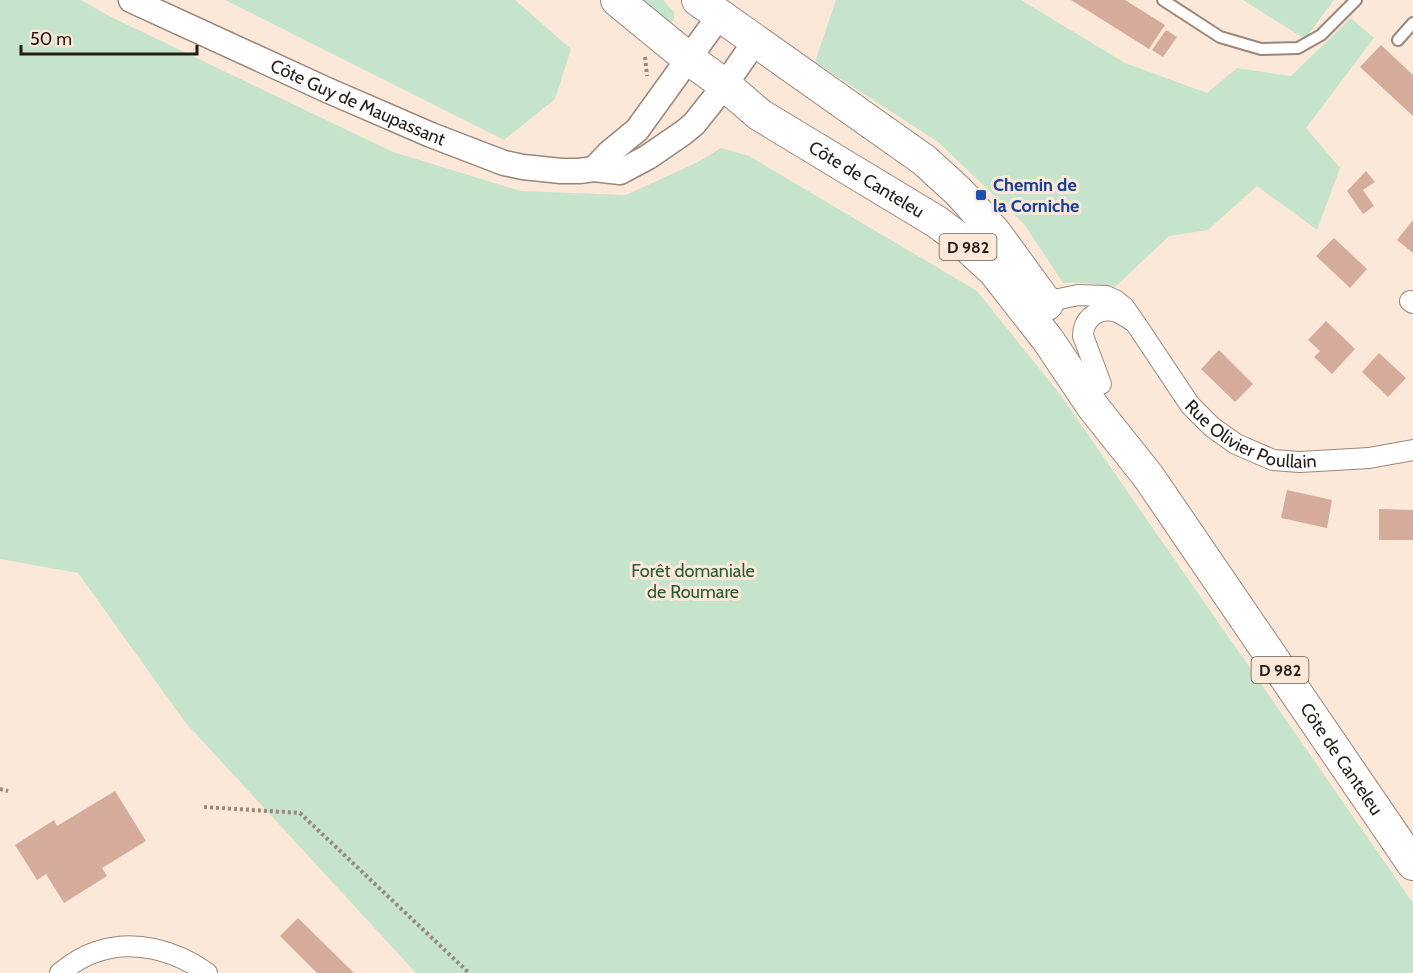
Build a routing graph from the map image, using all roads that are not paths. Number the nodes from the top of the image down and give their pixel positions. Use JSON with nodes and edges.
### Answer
{"nodes":[{"id":1,"x":131,"y":0,"type":"edge"},
{"id":2,"x":617,"y":0,"type":"edge"},
{"id":3,"x":1163,"y":0,"type":"edge"},
{"id":4,"x":1356,"y":0,"type":"edge"},
{"id":5,"x":709,"y":8,"type":"edge"},
{"id":6,"x":1413,"y":23,"type":"edge"},
{"id":7,"x":756,"y":40,"type":"junction"},
{"id":8,"x":1398,"y":40,"type":"dead end"},
{"id":9,"x":689,"y":58,"type":"junction"},
{"id":10,"x":725,"y":85,"type":"junction"},
{"id":11,"x":594,"y":169,"type":"junction"},
{"id":12,"x":1046,"y":302,"type":"junction"},
{"id":13,"x":1133,"y":321,"type":"junction"},
{"id":14,"x":1101,"y":384,"type":"junction"},
{"id":15,"x":1413,"y":450,"type":"edge"},
{"id":16,"x":1148,"y":476,"type":"junction"},
{"id":17,"x":1413,"y":864,"type":"edge"},
{"id":18,"x":60,"y":973,"type":"edge"},
{"id":19,"x":207,"y":973,"type":"edge"}],
"edges":[{"from":1,"to":11,"type":"street","name":"Côte Guy de Maupassant"},
{"from":2,"to":9,"type":"main road","name":"Côte de Canteleu","number":"D 982"},
{"from":3,"to":4,"type":"lane"},
{"from":5,"to":7,"type":"main road","name":"Côte de Canteleu","number":"D 982"},
{"from":5,"to":9,"type":"street"},
{"from":6,"to":8,"type":"lane"},
{"from":7,"to":10,"type":"street","name":"Côte Guy de Maupassant"},
{"from":7,"to":12,"type":"main road","name":"Côte de Canteleu","number":"D 982"},
{"from":9,"to":10,"type":"main road","name":"Côte de Canteleu","number":"D 982"},
{"from":9,"to":11,"type":"street"},
{"from":10,"to":11,"type":"street","name":"Côte Guy de Maupassant"},
{"from":10,"to":16,"type":"main road","name":"Côte de Canteleu","number":"D 982"},
{"from":12,"to":13,"type":"street","name":"Rue Olivier Poullain"},
{"from":12,"to":14,"type":"main road","name":"Côte de Canteleu"},
{"from":13,"to":14,"type":"street"},
{"from":13,"to":15,"type":"street","name":"Rue Olivier Poullain"},
{"from":14,"to":16,"type":"main road","name":"Côte de Canteleu"},
{"from":16,"to":17,"type":"main road","name":"Côte de Canteleu","number":"D 982"},
{"from":18,"to":19,"type":"street"}]}
